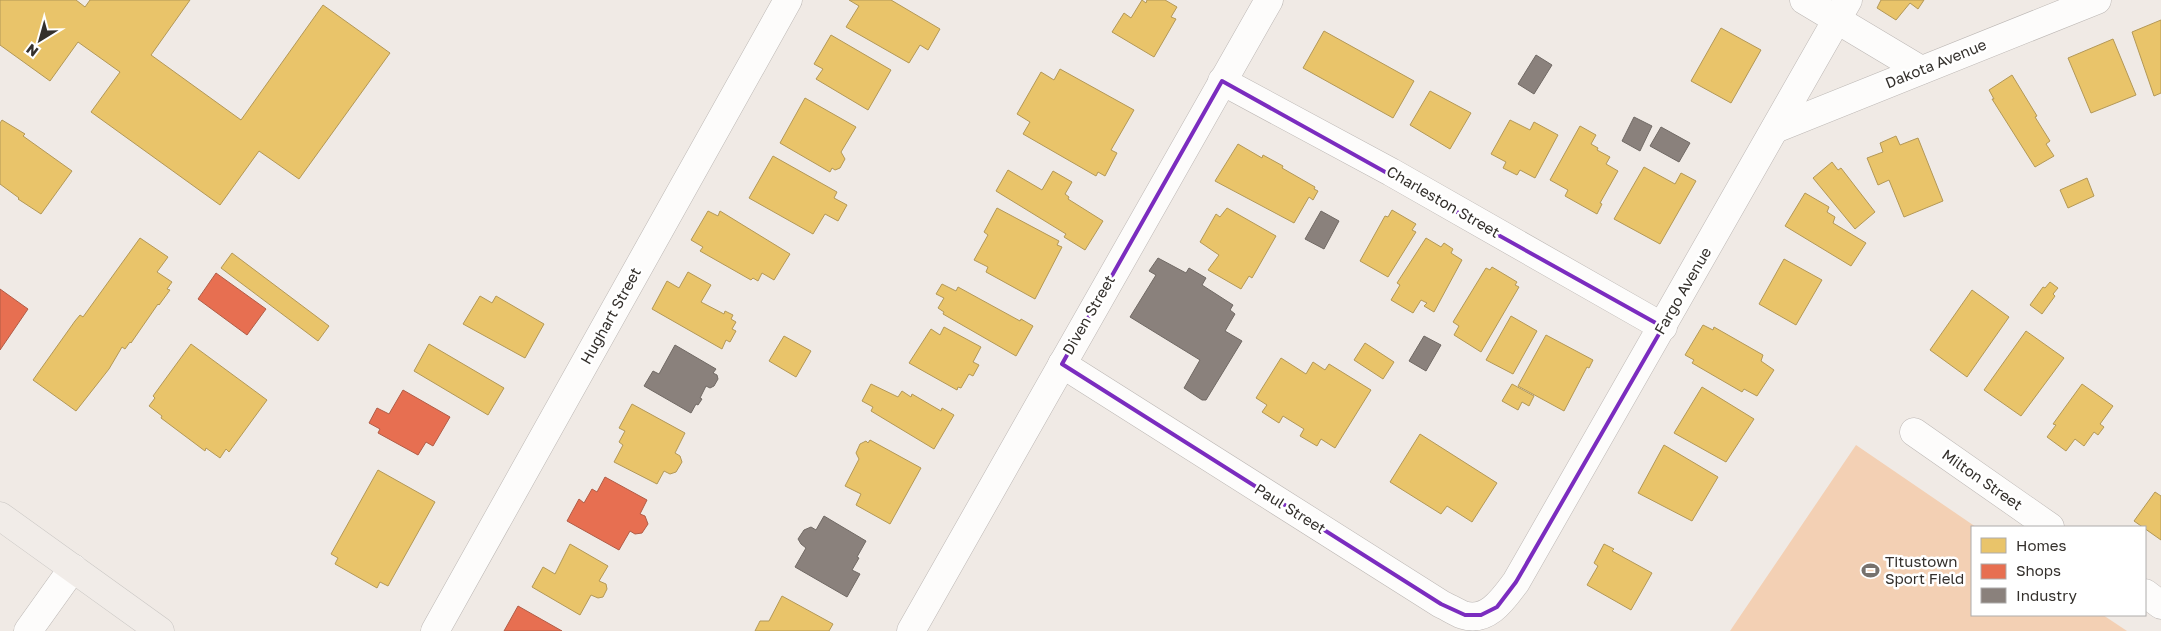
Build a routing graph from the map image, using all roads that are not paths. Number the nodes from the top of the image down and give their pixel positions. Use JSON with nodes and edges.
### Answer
{"nodes":[{"id":1,"x":788,"y":0,"type":"edge"},
{"id":2,"x":1269,"y":0,"type":"edge"},
{"id":3,"x":1804,"y":0,"type":"edge"},
{"id":4,"x":2096,"y":0,"type":"edge"},
{"id":5,"x":1843,"y":9,"type":"edge"},
{"id":6,"x":1921,"y":70,"type":"junction"},
{"id":7,"x":1222,"y":81,"type":"junction"},
{"id":8,"x":1775,"y":129,"type":"junction"},
{"id":9,"x":1663,"y":327,"type":"junction"},
{"id":10,"x":1062,"y":364,"type":"junction"},
{"id":11,"x":1914,"y":432,"type":"dead end"},
{"id":12,"x":0,"y":516,"type":"edge"},
{"id":13,"x":2049,"y":526,"type":"edge"},
{"id":14,"x":73,"y":568,"type":"junction"},
{"id":15,"x":1516,"y":582,"type":"joint"},
{"id":16,"x":2146,"y":594,"type":"edge"},
{"id":17,"x":2161,"y":605,"type":"edge"},
{"id":18,"x":28,"y":631,"type":"edge"},
{"id":19,"x":160,"y":631,"type":"edge"},
{"id":20,"x":435,"y":631,"type":"edge"},
{"id":21,"x":911,"y":631,"type":"edge"}],
"edges":[{"from":1,"to":20,"type":"street","name":"Hughart Street"},
{"from":2,"to":7,"type":"street","name":"Diven Street"},
{"from":3,"to":5,"type":"street"},
{"from":4,"to":6,"type":"street","name":"Dakota Avenue"},
{"from":5,"to":6,"type":"street"},
{"from":5,"to":8,"type":"street","name":"Fargo Avenue"},
{"from":6,"to":8,"type":"street","name":"Dakota Avenue"},
{"from":7,"to":9,"type":"street","name":"Charleston Street"},
{"from":7,"to":10,"type":"street","name":"Diven Street"},
{"from":8,"to":9,"type":"street","name":"Fargo Avenue"},
{"from":9,"to":15,"type":"street","name":"Fargo Avenue"},
{"from":10,"to":15,"type":"street","name":"Paul Street"},
{"from":10,"to":21,"type":"street","name":"Diven Street"},
{"from":11,"to":13,"type":"street","name":"Milton Street"},
{"from":12,"to":14,"type":"main road"},
{"from":14,"to":18,"type":"street"},
{"from":14,"to":19,"type":"main road"},
{"from":16,"to":17,"type":"street"}]}
